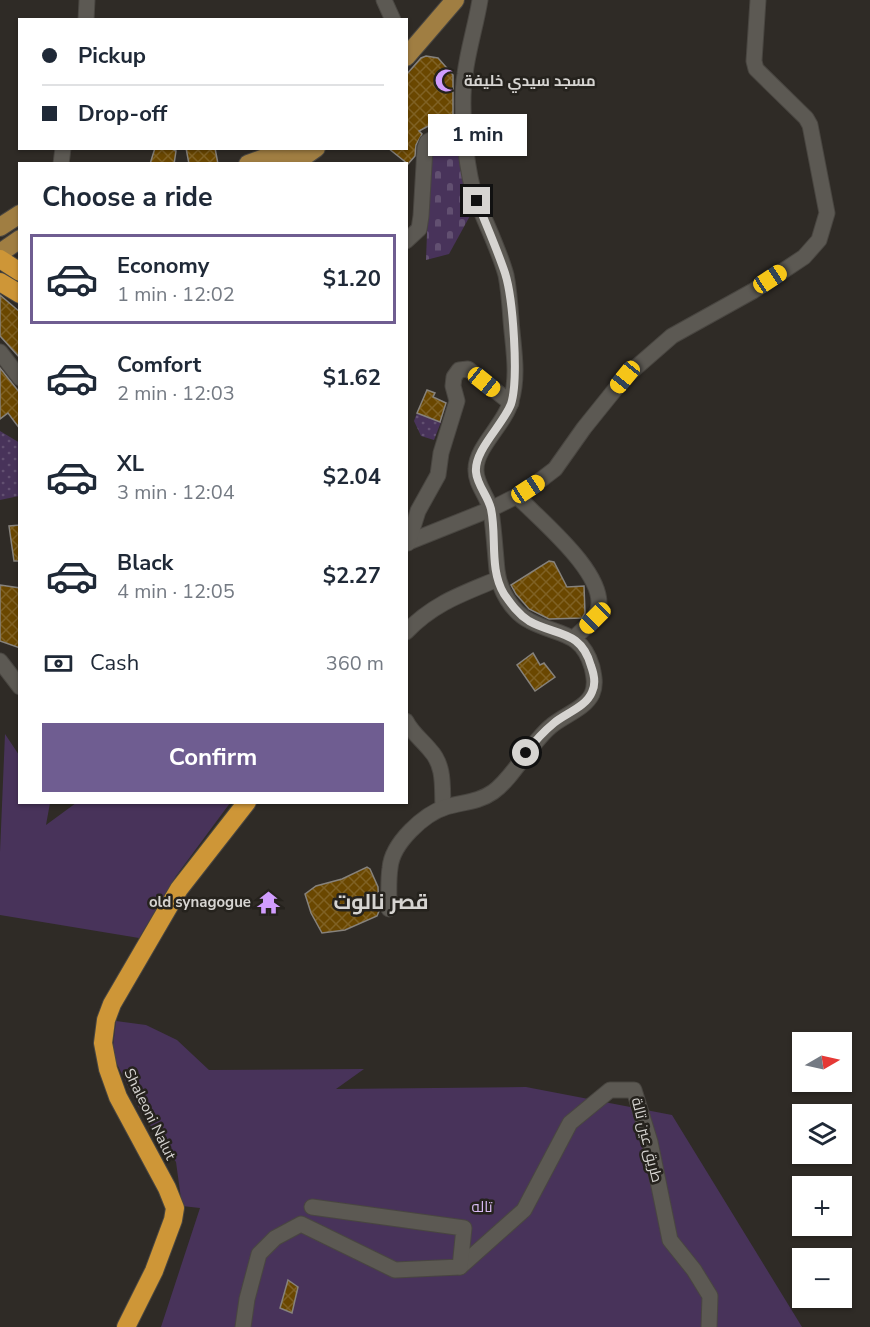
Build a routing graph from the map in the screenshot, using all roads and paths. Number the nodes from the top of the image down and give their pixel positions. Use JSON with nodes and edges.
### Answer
{"nodes":[{"id":1,"x":87,"y":0,"type":"edge"},
{"id":2,"x":384,"y":0,"type":"edge"},
{"id":3,"x":440,"y":0,"type":"edge"},
{"id":4,"x":455,"y":0,"type":"edge"},
{"id":5,"x":480,"y":0,"type":"edge"},
{"id":6,"x":758,"y":0,"type":"edge"},
{"id":7,"x":86,"y":18,"type":"edge"},
{"id":8,"x":392,"y":18,"type":"edge"},
{"id":9,"x":408,"y":37,"type":"edge"},
{"id":10,"x":408,"y":55,"type":"edge"},
{"id":11,"x":465,"y":122,"type":"junction"},
{"id":12,"x":287,"y":150,"type":"edge"},
{"id":13,"x":313,"y":150,"type":"edge"},
{"id":14,"x":254,"y":162,"type":"edge"},
{"id":15,"x":291,"y":162,"type":"edge"},
{"id":16,"x":18,"y":215,"type":"edge"},
{"id":17,"x":0,"y":227,"type":"edge"},
{"id":18,"x":408,"y":239,"type":"edge"},
{"id":19,"x":18,"y":240,"type":"edge"},
{"id":20,"x":0,"y":253,"type":"edge"},
{"id":21,"x":0,"y":259,"type":"edge"},
{"id":22,"x":18,"y":271,"type":"edge"},
{"id":23,"x":0,"y":282,"type":"edge"},
{"id":24,"x":18,"y":293,"type":"edge"},
{"id":25,"x":0,"y":352,"type":"edge"},
{"id":26,"x":18,"y":375,"type":"edge"},
{"id":27,"x":511,"y":403,"type":"junction"},
{"id":28,"x":517,"y":496,"type":"junction"},
{"id":29,"x":491,"y":509,"type":"junction"},
{"id":30,"x":408,"y":540,"type":"edge"},
{"id":31,"x":408,"y":543,"type":"edge"},
{"id":32,"x":498,"y":579,"type":"junction"},
{"id":33,"x":412,"y":616,"type":"edge"},
{"id":34,"x":574,"y":638,"type":"junction"},
{"id":35,"x":0,"y":661,"type":"edge"},
{"id":36,"x":18,"y":684,"type":"edge"},
{"id":37,"x":408,"y":724,"type":"edge"},
{"id":38,"x":245,"y":804,"type":"edge"},
{"id":39,"x":443,"y":808,"type":"junction"},
{"id":40,"x":389,"y":909,"type":"dead end"},
{"id":41,"x":312,"y":1207,"type":"dead end"},
{"id":42,"x":460,"y":1267,"type":"junction"},
{"id":43,"x":126,"y":1327,"type":"edge"},
{"id":44,"x":243,"y":1327,"type":"edge"},
{"id":45,"x":710,"y":1327,"type":"edge"}],
"edges":[{"from":1,"to":7,"type":"street"},
{"from":2,"to":8,"type":"street"},
{"from":3,"to":9,"type":"main road"},
{"from":4,"to":10,"type":"main road"},
{"from":5,"to":11,"type":"street"},
{"from":6,"to":28,"type":"street"},
{"from":11,"to":18,"type":"street"},
{"from":11,"to":27,"type":"street"},
{"from":12,"to":14,"type":"main road"},
{"from":13,"to":15,"type":"main road"},
{"from":16,"to":17,"type":"main road"},
{"from":19,"to":20,"type":"main road"},
{"from":21,"to":22,"type":"highway"},
{"from":23,"to":24,"type":"highway"},
{"from":25,"to":26,"type":"street"},
{"from":27,"to":29,"type":"street"},
{"from":27,"to":30,"type":"street"},
{"from":28,"to":29,"type":"street"},
{"from":28,"to":34,"type":"street"},
{"from":29,"to":31,"type":"street"},
{"from":29,"to":32,"type":"street"},
{"from":32,"to":33,"type":"street"},
{"from":32,"to":34,"type":"street"},
{"from":34,"to":39,"type":"street"},
{"from":35,"to":36,"type":"street"},
{"from":37,"to":39,"type":"street"},
{"from":38,"to":43,"type":"highway","name":"Shaleoni Nalut"},
{"from":39,"to":40,"type":"street"},
{"from":41,"to":42,"type":"street"},
{"from":42,"to":44,"type":"street"},
{"from":42,"to":45,"type":"street","name":"طريق عين تالة"}]}
